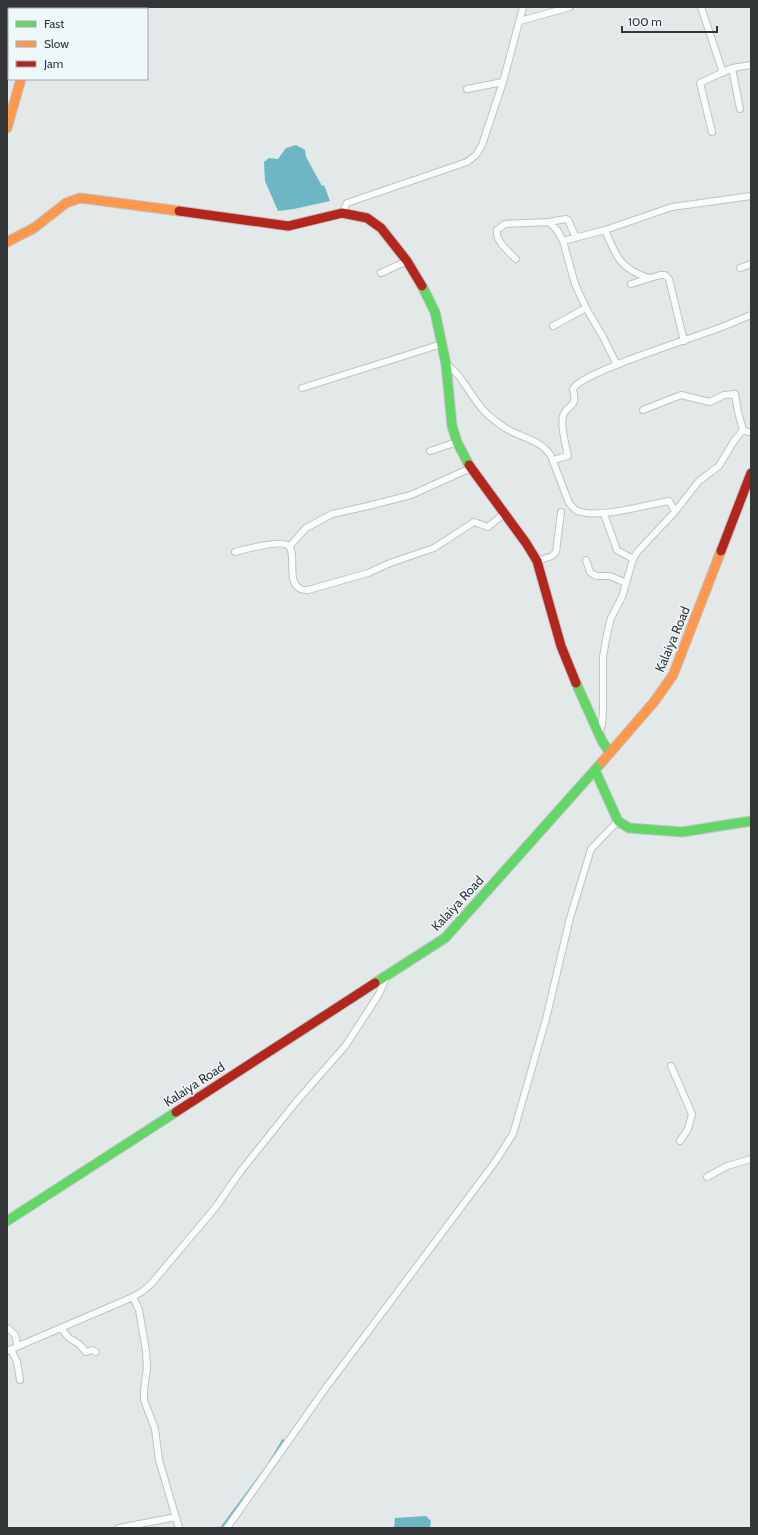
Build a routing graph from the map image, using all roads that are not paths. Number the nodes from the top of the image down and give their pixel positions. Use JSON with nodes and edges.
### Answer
{"nodes":[{"id":1,"x":522,"y":7,"type":"edge"},
{"id":2,"x":570,"y":7,"type":"edge"},
{"id":3,"x":701,"y":7,"type":"edge"},
{"id":4,"x":520,"y":21,"type":"junction"},
{"id":5,"x":751,"y":65,"type":"edge"},
{"id":6,"x":732,"y":68,"type":"junction"},
{"id":7,"x":723,"y":73,"type":"junction"},
{"id":8,"x":21,"y":80,"type":"edge"},
{"id":9,"x":503,"y":82,"type":"junction"},
{"id":10,"x":467,"y":89,"type":"dead end"},
{"id":11,"x":740,"y":109,"type":"dead end"},
{"id":12,"x":7,"y":128,"type":"edge"},
{"id":13,"x":712,"y":132,"type":"dead end"},
{"id":14,"x":751,"y":196,"type":"edge"},
{"id":15,"x":342,"y":213,"type":"junction"},
{"id":16,"x":549,"y":222,"type":"junction"},
{"id":17,"x":605,"y":230,"type":"junction"},
{"id":18,"x":576,"y":238,"type":"junction"},
{"id":19,"x":563,"y":241,"type":"junction"},
{"id":20,"x":7,"y":242,"type":"edge"},
{"id":21,"x":516,"y":259,"type":"dead end"},
{"id":22,"x":407,"y":261,"type":"junction"},
{"id":23,"x":751,"y":264,"type":"edge"},
{"id":24,"x":740,"y":268,"type":"dead end"},
{"id":25,"x":381,"y":274,"type":"dead end"},
{"id":26,"x":649,"y":278,"type":"junction"},
{"id":27,"x":631,"y":284,"type":"dead end"},
{"id":28,"x":586,"y":308,"type":"junction"},
{"id":29,"x":751,"y":315,"type":"edge"},
{"id":30,"x":553,"y":326,"type":"dead end"},
{"id":31,"x":684,"y":341,"type":"junction"},
{"id":32,"x":442,"y":344,"type":"junction"},
{"id":33,"x":446,"y":364,"type":"junction"},
{"id":34,"x":617,"y":365,"type":"junction"},
{"id":35,"x":302,"y":388,"type":"dead end"},
{"id":36,"x":643,"y":410,"type":"dead end"},
{"id":37,"x":743,"y":430,"type":"junction"},
{"id":38,"x":751,"y":433,"type":"edge"},
{"id":39,"x":457,"y":442,"type":"junction"},
{"id":40,"x":430,"y":451,"type":"dead end"},
{"id":41,"x":553,"y":460,"type":"junction"},
{"id":42,"x":471,"y":468,"type":"junction"},
{"id":43,"x":751,"y":473,"type":"edge"},
{"id":44,"x":675,"y":511,"type":"junction"},
{"id":45,"x":561,"y":512,"type":"dead end"},
{"id":46,"x":505,"y":513,"type":"junction"},
{"id":47,"x":604,"y":514,"type":"junction"},
{"id":48,"x":290,"y":546,"type":"junction"},
{"id":49,"x":236,"y":552,"type":"dead end"},
{"id":50,"x":633,"y":559,"type":"junction"},
{"id":51,"x":586,"y":560,"type":"dead end"},
{"id":52,"x":537,"y":561,"type":"junction"},
{"id":53,"x":626,"y":583,"type":"junction"},
{"id":54,"x":598,"y":734,"type":"junction"},
{"id":55,"x":610,"y":753,"type":"junction"},
{"id":56,"x":595,"y":770,"type":"junction"},
{"id":57,"x":618,"y":821,"type":"junction"},
{"id":58,"x":751,"y":821,"type":"edge"},
{"id":59,"x":388,"y":975,"type":"junction"},
{"id":60,"x":671,"y":1066,"type":"dead end"},
{"id":61,"x":680,"y":1141,"type":"dead end"},
{"id":62,"x":751,"y":1159,"type":"edge"},
{"id":63,"x":707,"y":1177,"type":"dead end"},
{"id":64,"x":7,"y":1221,"type":"edge"},
{"id":65,"x":133,"y":1297,"type":"junction"},
{"id":66,"x":7,"y":1328,"type":"edge"},
{"id":67,"x":61,"y":1328,"type":"junction"},
{"id":68,"x":17,"y":1346,"type":"junction"},
{"id":69,"x":9,"y":1350,"type":"edge"},
{"id":70,"x":96,"y":1352,"type":"dead end"},
{"id":71,"x":20,"y":1380,"type":"dead end"},
{"id":72,"x":176,"y":1517,"type":"junction"},
{"id":73,"x":139,"y":1526,"type":"edge"},
{"id":74,"x":119,"y":1528,"type":"edge"},
{"id":75,"x":179,"y":1528,"type":"edge"},
{"id":76,"x":227,"y":1528,"type":"edge"}],
"edges":[{"from":1,"to":4,"type":"street"},
{"from":2,"to":4,"type":"street"},
{"from":3,"to":7,"type":"street"},
{"from":4,"to":9,"type":"street"},
{"from":5,"to":6,"type":"street"},
{"from":6,"to":7,"type":"street"},
{"from":6,"to":11,"type":"street"},
{"from":7,"to":13,"type":"street"},
{"from":8,"to":12,"type":"street"},
{"from":9,"to":10,"type":"street"},
{"from":9,"to":15,"type":"street"},
{"from":14,"to":17,"type":"street"},
{"from":15,"to":20,"type":"street"},
{"from":15,"to":22,"type":"street"},
{"from":16,"to":18,"type":"street"},
{"from":16,"to":19,"type":"street"},
{"from":16,"to":21,"type":"street"},
{"from":17,"to":18,"type":"street"},
{"from":17,"to":26,"type":"street"},
{"from":18,"to":19,"type":"street"},
{"from":19,"to":28,"type":"street"},
{"from":22,"to":25,"type":"street"},
{"from":22,"to":32,"type":"street"},
{"from":23,"to":24,"type":"street"},
{"from":26,"to":27,"type":"street"},
{"from":26,"to":31,"type":"street"},
{"from":28,"to":30,"type":"street"},
{"from":28,"to":34,"type":"street"},
{"from":29,"to":31,"type":"street"},
{"from":31,"to":34,"type":"street"},
{"from":32,"to":33,"type":"street"},
{"from":32,"to":35,"type":"street"},
{"from":33,"to":39,"type":"street"},
{"from":33,"to":41,"type":"street"},
{"from":34,"to":41,"type":"street"},
{"from":36,"to":37,"type":"street"},
{"from":37,"to":38,"type":"street"},
{"from":37,"to":44,"type":"street"},
{"from":39,"to":40,"type":"street"},
{"from":39,"to":42,"type":"street"},
{"from":41,"to":47,"type":"street"},
{"from":42,"to":46,"type":"street"},
{"from":42,"to":48,"type":"street"},
{"from":43,"to":55,"type":"street","name":"Kalaiya Road"},
{"from":44,"to":47,"type":"street"},
{"from":44,"to":50,"type":"street"},
{"from":45,"to":52,"type":"street"},
{"from":46,"to":48,"type":"street"},
{"from":46,"to":52,"type":"street"},
{"from":47,"to":50,"type":"street"},
{"from":48,"to":49,"type":"street"},
{"from":50,"to":53,"type":"street"},
{"from":51,"to":53,"type":"street"},
{"from":52,"to":54,"type":"street"},
{"from":53,"to":54,"type":"street"},
{"from":54,"to":55,"type":"street"},
{"from":55,"to":56,"type":"street","name":"Kalaiya Road"},
{"from":56,"to":57,"type":"street"},
{"from":56,"to":59,"type":"street","name":"Kalaiya Road"},
{"from":57,"to":58,"type":"street"},
{"from":57,"to":76,"type":"street"},
{"from":59,"to":64,"type":"street","name":"Kalaiya Road"},
{"from":59,"to":65,"type":"street"},
{"from":60,"to":61,"type":"street"},
{"from":62,"to":63,"type":"street"},
{"from":65,"to":67,"type":"street"},
{"from":65,"to":72,"type":"street"},
{"from":66,"to":68,"type":"street"},
{"from":67,"to":68,"type":"street"},
{"from":67,"to":70,"type":"street"},
{"from":68,"to":69,"type":"street"},
{"from":69,"to":71,"type":"street"},
{"from":72,"to":73,"type":"street"},
{"from":72,"to":75,"type":"street"},
{"from":73,"to":74,"type":"street"}]}
